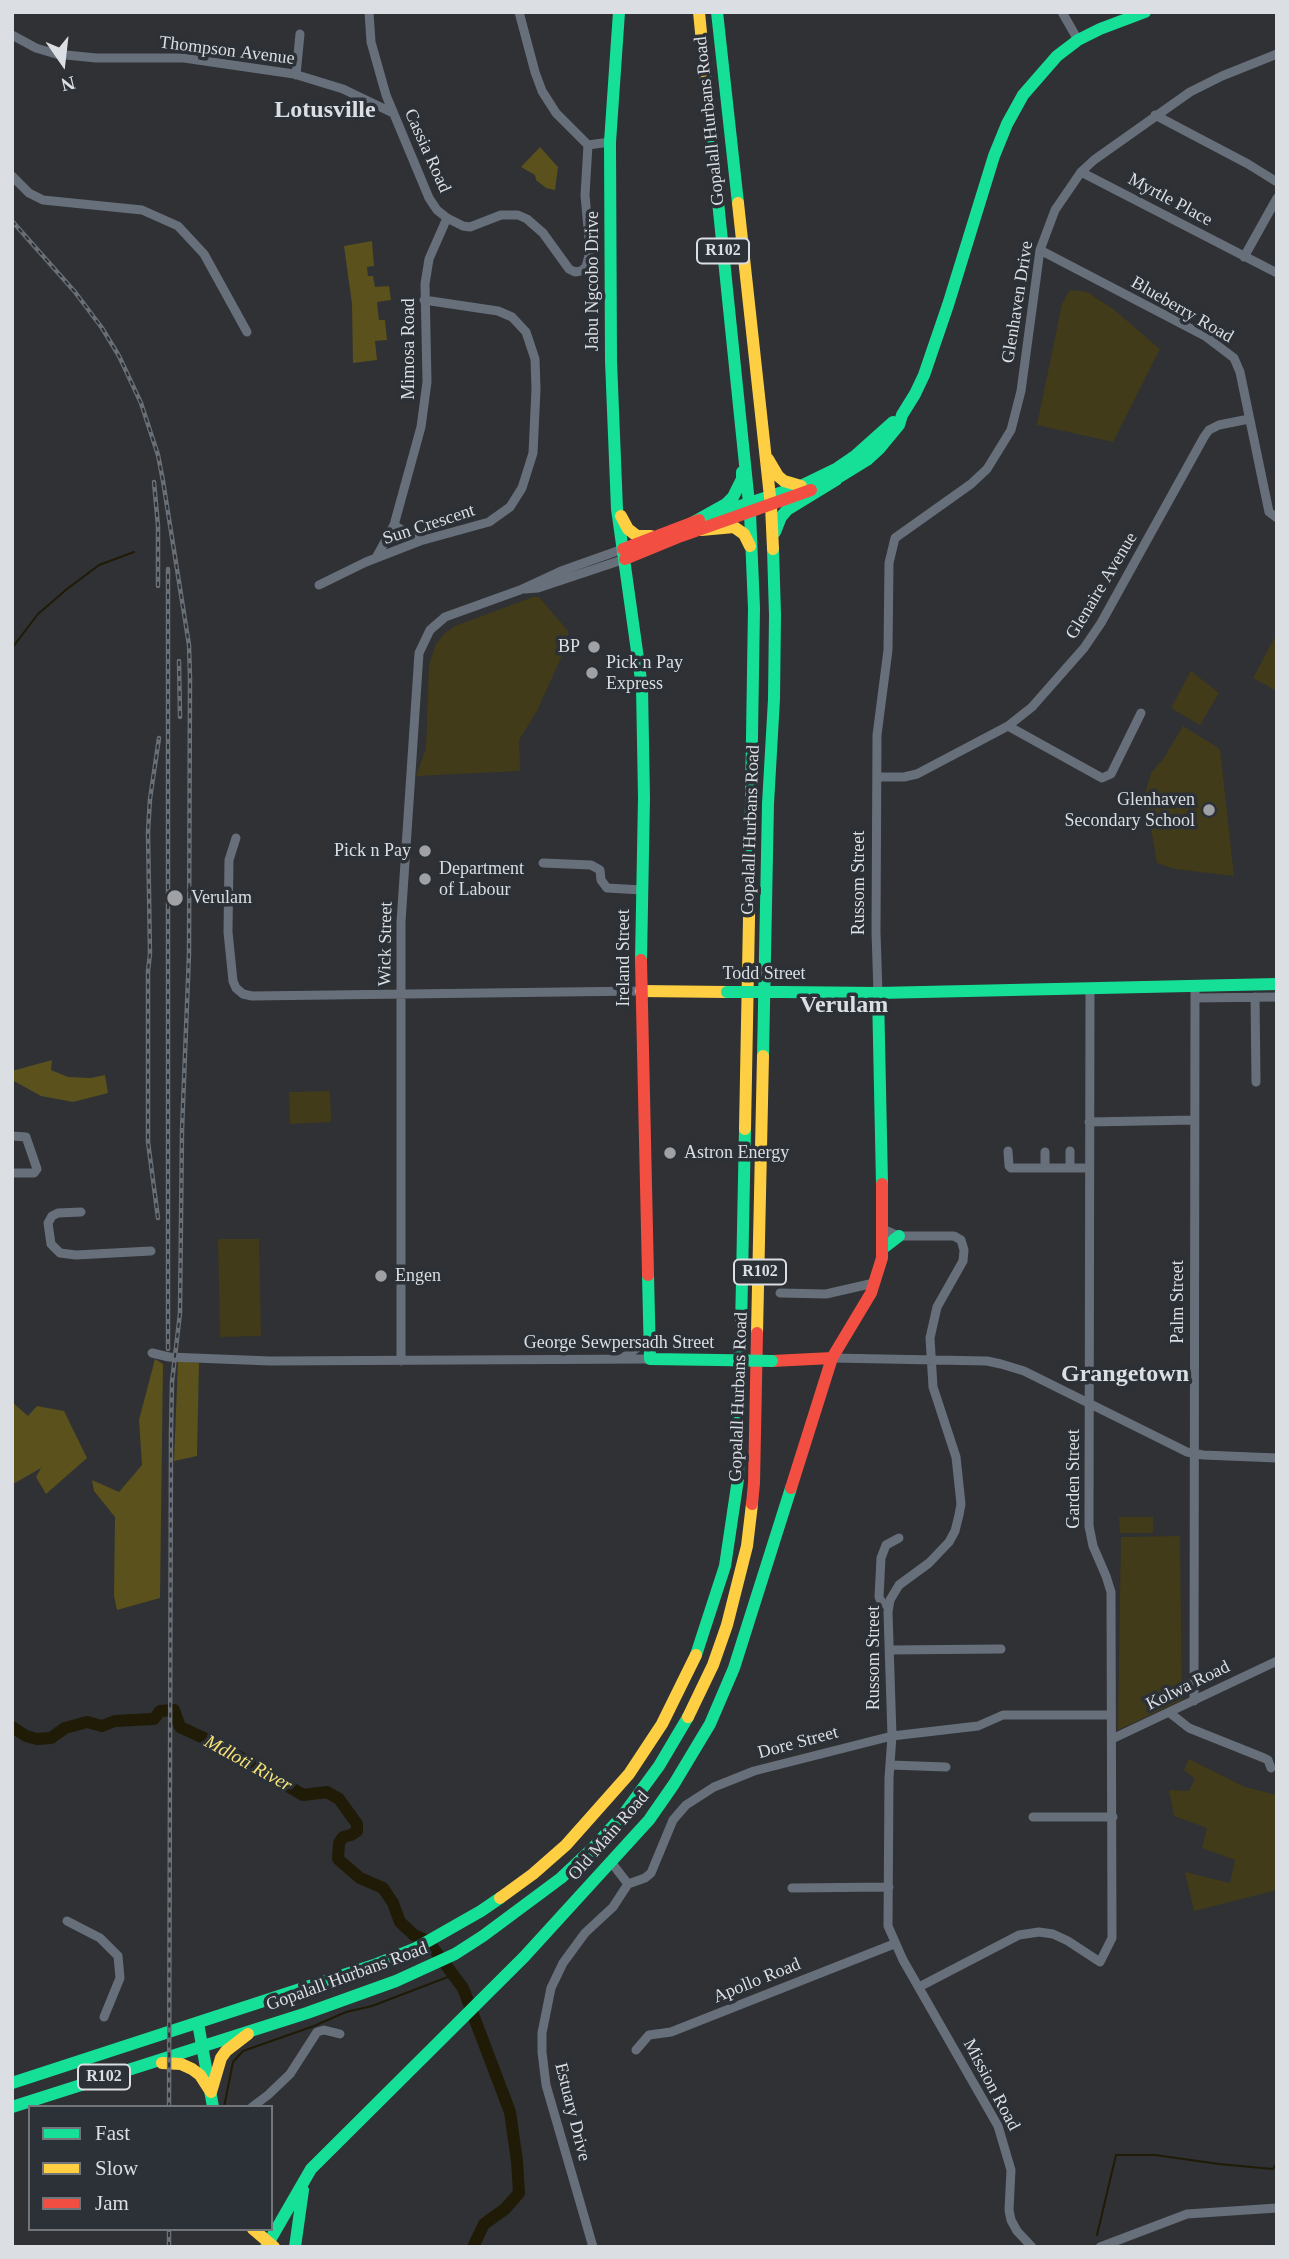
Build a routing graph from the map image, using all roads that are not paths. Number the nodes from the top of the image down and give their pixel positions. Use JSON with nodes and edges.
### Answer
{"nodes":[{"id":1,"x":369,"y":12,"type":"edge"},
{"id":2,"x":519,"y":12,"type":"edge"},
{"id":3,"x":619,"y":12,"type":"edge"},
{"id":4,"x":699,"y":12,"type":"edge"},
{"id":5,"x":717,"y":12,"type":"edge"},
{"id":6,"x":1062,"y":12,"type":"edge"},
{"id":7,"x":1145,"y":12,"type":"edge"},
{"id":8,"x":300,"y":34,"type":"dead end"},
{"id":9,"x":12,"y":35,"type":"edge"},
{"id":10,"x":1079,"y":40,"type":"junction"},
{"id":11,"x":1277,"y":54,"type":"edge"},
{"id":12,"x":296,"y":75,"type":"junction"},
{"id":13,"x":393,"y":113,"type":"junction"},
{"id":14,"x":1155,"y":116,"type":"junction"},
{"id":15,"x":610,"y":142,"type":"junction"},
{"id":16,"x":588,"y":145,"type":"junction"},
{"id":17,"x":1081,"y":172,"type":"junction"},
{"id":18,"x":12,"y":176,"type":"edge"},
{"id":19,"x":1277,"y":182,"type":"edge"},
{"id":20,"x":1277,"y":198,"type":"edge"},
{"id":21,"x":447,"y":218,"type":"junction"},
{"id":22,"x":1040,"y":250,"type":"junction"},
{"id":23,"x":1244,"y":257,"type":"junction"},
{"id":24,"x":1277,"y":273,"type":"edge"},
{"id":25,"x":424,"y":300,"type":"junction"},
{"id":26,"x":247,"y":332,"type":"dead end"},
{"id":27,"x":902,"y":415,"type":"junction"},
{"id":28,"x":1250,"y":419,"type":"junction"},
{"id":29,"x":741,"y":431,"type":"junction"},
{"id":30,"x":765,"y":454,"type":"junction"},
{"id":31,"x":836,"y":481,"type":"junction"},
{"id":32,"x":801,"y":486,"type":"junction"},
{"id":33,"x":770,"y":501,"type":"junction"},
{"id":34,"x":749,"y":508,"type":"junction"},
{"id":35,"x":617,"y":509,"type":"junction"},
{"id":36,"x":1277,"y":518,"type":"edge"},
{"id":37,"x":394,"y":524,"type":"junction"},
{"id":38,"x":697,"y":526,"type":"junction"},
{"id":39,"x":659,"y":535,"type":"junction"},
{"id":40,"x":895,"y":538,"type":"joint"},
{"id":41,"x":420,"y":541,"type":"junction"},
{"id":42,"x":773,"y":541,"type":"junction"},
{"id":43,"x":751,"y":547,"type":"junction"},
{"id":44,"x":624,"y":554,"type":"junction"},
{"id":45,"x":376,"y":558,"type":"junction"},
{"id":46,"x":319,"y":585,"type":"dead end"},
{"id":47,"x":1141,"y":713,"type":"dead end"},
{"id":48,"x":1008,"y":726,"type":"junction"},
{"id":49,"x":877,"y":777,"type":"junction"},
{"id":50,"x":236,"y":838,"type":"dead end"},
{"id":51,"x":543,"y":863,"type":"dead end"},
{"id":52,"x":642,"y":890,"type":"junction"},
{"id":53,"x":1277,"y":984,"type":"edge"},
{"id":54,"x":1090,"y":989,"type":"junction"},
{"id":55,"x":641,"y":992,"type":"junction"},
{"id":56,"x":1195,"y":992,"type":"junction"},
{"id":57,"x":878,"y":993,"type":"junction"},
{"id":58,"x":400,"y":994,"type":"junction"},
{"id":59,"x":1255,"y":997,"type":"junction"},
{"id":60,"x":1277,"y":997,"type":"edge"},
{"id":61,"x":1256,"y":1082,"type":"dead end"},
{"id":62,"x":1195,"y":1121,"type":"junction"},
{"id":63,"x":1088,"y":1122,"type":"junction"},
{"id":64,"x":12,"y":1136,"type":"edge"},
{"id":65,"x":1008,"y":1151,"type":"dead end"},
{"id":66,"x":1070,"y":1151,"type":"dead end"},
{"id":67,"x":1045,"y":1152,"type":"dead end"},
{"id":68,"x":1045,"y":1168,"type":"junction"},
{"id":69,"x":1070,"y":1168,"type":"junction"},
{"id":70,"x":1089,"y":1168,"type":"junction"},
{"id":71,"x":13,"y":1172,"type":"edge"},
{"id":72,"x":81,"y":1212,"type":"dead end"},
{"id":73,"x":883,"y":1229,"type":"junction"},
{"id":74,"x":899,"y":1236,"type":"junction"},
{"id":75,"x":882,"y":1249,"type":"junction"},
{"id":76,"x":151,"y":1251,"type":"dead end"},
{"id":77,"x":874,"y":1283,"type":"junction"},
{"id":78,"x":780,"y":1293,"type":"dead end"},
{"id":79,"x":649,"y":1339,"type":"junction"},
{"id":80,"x":152,"y":1353,"type":"dead end"},
{"id":81,"x":832,"y":1358,"type":"junction"},
{"id":82,"x":650,"y":1359,"type":"junction"},
{"id":83,"x":618,"y":1360,"type":"junction"},
{"id":84,"x":401,"y":1362,"type":"junction"},
{"id":85,"x":930,"y":1362,"type":"junction"},
{"id":86,"x":1089,"y":1401,"type":"junction"},
{"id":87,"x":1194,"y":1454,"type":"junction"},
{"id":88,"x":1277,"y":1458,"type":"edge"},
{"id":89,"x":899,"y":1538,"type":"dead end"},
{"id":90,"x":880,"y":1586,"type":"junction"},
{"id":91,"x":896,"y":1590,"type":"junction"},
{"id":92,"x":889,"y":1606,"type":"junction"},
{"id":93,"x":1001,"y":1649,"type":"dead end"},
{"id":94,"x":889,"y":1650,"type":"junction"},
{"id":95,"x":1277,"y":1661,"type":"edge"},
{"id":96,"x":1267,"y":1665,"type":"junction"},
{"id":97,"x":1277,"y":1671,"type":"edge"},
{"id":98,"x":1194,"y":1701,"type":"junction"},
{"id":99,"x":1170,"y":1713,"type":"junction"},
{"id":100,"x":1110,"y":1715,"type":"junction"},
{"id":101,"x":892,"y":1736,"type":"junction"},
{"id":102,"x":1112,"y":1739,"type":"junction"},
{"id":103,"x":890,"y":1765,"type":"junction"},
{"id":104,"x":946,"y":1767,"type":"dead end"},
{"id":105,"x":1271,"y":1768,"type":"dead end"},
{"id":106,"x":1033,"y":1817,"type":"dead end"},
{"id":107,"x":1113,"y":1817,"type":"junction"},
{"id":108,"x":611,"y":1862,"type":"junction"},
{"id":109,"x":628,"y":1884,"type":"junction"},
{"id":110,"x":792,"y":1888,"type":"dead end"},
{"id":111,"x":889,"y":1888,"type":"junction"},
{"id":112,"x":67,"y":1921,"type":"dead end"},
{"id":113,"x":894,"y":1944,"type":"junction"},
{"id":114,"x":919,"y":1987,"type":"junction"},
{"id":115,"x":104,"y":2017,"type":"dead end"},
{"id":116,"x":198,"y":2023,"type":"junction"},
{"id":117,"x":255,"y":2029,"type":"junction"},
{"id":118,"x":340,"y":2034,"type":"dead end"},
{"id":119,"x":203,"y":2045,"type":"junction"},
{"id":120,"x":636,"y":2050,"type":"dead end"},
{"id":121,"x":153,"y":2062,"type":"junction"},
{"id":122,"x":12,"y":2083,"type":"edge"},
{"id":123,"x":211,"y":2092,"type":"junction"},
{"id":124,"x":213,"y":2105,"type":"edge"},
{"id":125,"x":255,"y":2105,"type":"edge"},
{"id":126,"x":12,"y":2107,"type":"edge"},
{"id":127,"x":304,"y":2179,"type":"junction"},
{"id":128,"x":1277,"y":2208,"type":"edge"},
{"id":129,"x":255,"y":2231,"type":"edge"},
{"id":130,"x":270,"y":2245,"type":"edge"},
{"id":131,"x":295,"y":2247,"type":"edge"},
{"id":132,"x":593,"y":2247,"type":"edge"},
{"id":133,"x":1032,"y":2247,"type":"edge"},
{"id":134,"x":1100,"y":2247,"type":"edge"}],
"edges":[{"from":1,"to":13,"type":"street","name":"Cassia Road"},
{"from":2,"to":16,"type":"street"},
{"from":3,"to":15,"type":"main road","name":"Jabu Ngcobo Drive"},
{"from":4,"to":29,"type":"main road","name":"Gopalall Hurbans Road","number":"R102"},
{"from":5,"to":30,"type":"main road","name":"Gopalall Hurbans Road","number":"R102"},
{"from":6,"to":10,"type":"street"},
{"from":7,"to":10,"type":"main road"},
{"from":8,"to":12,"type":"street"},
{"from":9,"to":12,"type":"street","name":"Thompson Avenue"},
{"from":10,"to":27,"type":"main road"},
{"from":11,"to":14,"type":"street","name":"Glenhaven Drive"},
{"from":12,"to":13,"type":"street","name":"Thompson Avenue"},
{"from":13,"to":21,"type":"street","name":"Cassia Road"},
{"from":14,"to":17,"type":"street","name":"Glenhaven Drive"},
{"from":14,"to":19,"type":"street"},
{"from":15,"to":16,"type":"street"},
{"from":15,"to":35,"type":"main road","name":"Jabu Ngcobo Drive"},
{"from":16,"to":21,"type":"street","name":"Cassia Road"},
{"from":17,"to":22,"type":"street","name":"Glenhaven Drive"},
{"from":17,"to":23,"type":"street","name":"Myrtle Place"},
{"from":18,"to":26,"type":"street"},
{"from":20,"to":23,"type":"street"},
{"from":21,"to":25,"type":"street","name":"Mimosa Road"},
{"from":22,"to":28,"type":"street","name":"Blueberry Road"},
{"from":22,"to":40,"type":"street","name":"Glenhaven Drive"},
{"from":23,"to":24,"type":"street","name":"Myrtle Place"},
{"from":25,"to":37,"type":"street","name":"Mimosa Road"},
{"from":25,"to":41,"type":"street","name":"Sun Crescent"},
{"from":27,"to":31,"type":"main road"},
{"from":27,"to":32,"type":"main road"},
{"from":28,"to":36,"type":"street","name":"Blueberry Road"},
{"from":28,"to":48,"type":"street","name":"Glenaire Avenue"},
{"from":29,"to":34,"type":"main road","name":"Gopalall Hurbans Road","number":"R102"},
{"from":29,"to":38,"type":"main road"},
{"from":30,"to":32,"type":"main road"},
{"from":30,"to":33,"type":"main road","name":"Gopalall Hurbans Road","number":"R102"},
{"from":31,"to":33,"type":"main road"},
{"from":31,"to":42,"type":"main road"},
{"from":32,"to":33,"type":"main road"},
{"from":33,"to":34,"type":"main road"},
{"from":33,"to":42,"type":"main road","name":"Gopalall Hurbans Road","number":"R102"},
{"from":34,"to":38,"type":"main road"},
{"from":34,"to":43,"type":"main road","name":"Gopalall Hurbans Road","number":"R102"},
{"from":35,"to":39,"type":"main road"},
{"from":35,"to":44,"type":"main road","name":"Jabu Ngcobo Drive"},
{"from":37,"to":41,"type":"street"},
{"from":37,"to":45,"type":"street","name":"Mimosa Road"},
{"from":38,"to":39,"type":"main road"},
{"from":38,"to":43,"type":"main road"},
{"from":38,"to":44,"type":"main road"},
{"from":39,"to":44,"type":"main road"},
{"from":40,"to":49,"type":"street","name":"Russom Street"},
{"from":41,"to":45,"type":"street","name":"Sun Crescent"},
{"from":42,"to":117,"type":"main road","name":"Gopalall Hurbans Road","number":"R102"},
{"from":43,"to":116,"type":"main road","name":"Gopalall Hurbans Road","number":"R102"},
{"from":44,"to":52,"type":"main road","name":"Ireland Street"},
{"from":44,"to":58,"type":"street","name":"Wick Street"},
{"from":45,"to":46,"type":"street","name":"Sun Crescent"},
{"from":47,"to":48,"type":"street"},
{"from":48,"to":49,"type":"street","name":"Glenaire Avenue"},
{"from":49,"to":57,"type":"street","name":"Russom Street"},
{"from":50,"to":58,"type":"street","name":"Todd Street"},
{"from":51,"to":52,"type":"street"},
{"from":52,"to":55,"type":"main road","name":"Ireland Street"},
{"from":53,"to":56,"type":"main road","name":"Todd Street"},
{"from":54,"to":56,"type":"main road","name":"Todd Street"},
{"from":54,"to":57,"type":"main road","name":"Todd Street"},
{"from":54,"to":63,"type":"street","name":"Garden Street"},
{"from":55,"to":57,"type":"main road","name":"Todd Street","bridge":true},
{"from":55,"to":58,"type":"street","name":"Todd Street"},
{"from":55,"to":79,"type":"main road","name":"Ireland Street"},
{"from":56,"to":59,"type":"street"},
{"from":56,"to":62,"type":"street","name":"Palm Street"},
{"from":57,"to":73,"type":"main road","name":"Russom Street"},
{"from":58,"to":84,"type":"street","name":"Wick Street"},
{"from":59,"to":60,"type":"street"},
{"from":59,"to":61,"type":"street"},
{"from":62,"to":63,"type":"street"},
{"from":62,"to":87,"type":"street","name":"Palm Street"},
{"from":63,"to":70,"type":"street","name":"Garden Street"},
{"from":64,"to":71,"type":"street"},
{"from":65,"to":68,"type":"street"},
{"from":66,"to":69,"type":"street"},
{"from":67,"to":68,"type":"street"},
{"from":68,"to":69,"type":"street"},
{"from":69,"to":70,"type":"street"},
{"from":70,"to":86,"type":"street","name":"Garden Street"},
{"from":72,"to":76,"type":"street"},
{"from":73,"to":74,"type":"street","name":"Russom Street"},
{"from":73,"to":75,"type":"main road","name":"Russom Street"},
{"from":74,"to":75,"type":"main road"},
{"from":74,"to":85,"type":"street","name":"Russom Street"},
{"from":75,"to":77,"type":"main road","name":"Russom Street"},
{"from":77,"to":78,"type":"street"},
{"from":77,"to":81,"type":"main road","name":"Russom Street"},
{"from":79,"to":82,"type":"main road","name":"Ireland Street"},
{"from":79,"to":83,"type":"street"},
{"from":80,"to":84,"type":"street","name":"George Sewpersadh Street"},
{"from":81,"to":82,"type":"main road","name":"George Sewpersadh Street","bridge":true},
{"from":81,"to":85,"type":"street","name":"George Sewpersadh Street"},
{"from":81,"to":108,"type":"main road","name":"Old Main Road"},
{"from":82,"to":83,"type":"street","name":"George Sewpersadh Street"},
{"from":83,"to":84,"type":"street","name":"George Sewpersadh Street"},
{"from":85,"to":86,"type":"street","name":"George Sewpersadh Street"},
{"from":85,"to":91,"type":"street","name":"Russom Street"},
{"from":86,"to":87,"type":"street","name":"George Sewpersadh Street"},
{"from":86,"to":100,"type":"street","name":"Garden Street"},
{"from":87,"to":88,"type":"street","name":"George Sewpersadh Street"},
{"from":87,"to":98,"type":"street","name":"Palm Street"},
{"from":89,"to":90,"type":"street"},
{"from":90,"to":91,"type":"street"},
{"from":90,"to":92,"type":"street"},
{"from":91,"to":92,"type":"street","name":"Russom Street"},
{"from":92,"to":94,"type":"street","name":"Russom Street"},
{"from":93,"to":94,"type":"street"},
{"from":94,"to":101,"type":"street","name":"Russom Street"},
{"from":95,"to":96,"type":"street","name":"Kolwa Road"},
{"from":96,"to":97,"type":"street"},
{"from":96,"to":98,"type":"street","name":"Kolwa Road"},
{"from":98,"to":99,"type":"street","name":"Kolwa Road"},
{"from":99,"to":102,"type":"street","name":"Kolwa Road"},
{"from":99,"to":105,"type":"street"},
{"from":100,"to":101,"type":"street","name":"Dore Street"},
{"from":100,"to":102,"type":"street","name":"Garden Street"},
{"from":101,"to":103,"type":"street","name":"Russom Street"},
{"from":101,"to":109,"type":"street","name":"Dore Street"},
{"from":102,"to":107,"type":"street","name":"Garden Street"},
{"from":103,"to":104,"type":"street"},
{"from":103,"to":111,"type":"street","name":"Russom Street"},
{"from":106,"to":107,"type":"street"},
{"from":107,"to":114,"type":"street","name":"Garden Street"},
{"from":108,"to":109,"type":"street"},
{"from":108,"to":127,"type":"main road","name":"Old Main Road"},
{"from":109,"to":132,"type":"street","name":"Estuary Drive"},
{"from":110,"to":111,"type":"street"},
{"from":111,"to":113,"type":"street","name":"Russom Street"},
{"from":112,"to":115,"type":"street"},
{"from":113,"to":114,"type":"street","name":"Mission Road"},
{"from":113,"to":120,"type":"street","name":"Apollo Road"},
{"from":114,"to":133,"type":"street","name":"Mission Road"},
{"from":116,"to":119,"type":"main road"},
{"from":116,"to":122,"type":"main road","name":"Gopalall Hurbans Road","number":"R102"},
{"from":117,"to":119,"type":"main road","name":"Gopalall Hurbans Road","number":"R102"},
{"from":117,"to":123,"type":"main road"},
{"from":118,"to":125,"type":"street"},
{"from":119,"to":121,"type":"main road","name":"Gopalall Hurbans Road","number":"R102"},
{"from":119,"to":123,"type":"main road"},
{"from":121,"to":123,"type":"main road"},
{"from":121,"to":126,"type":"main road","name":"Gopalall Hurbans Road","number":"R102"},
{"from":123,"to":124,"type":"main road"},
{"from":127,"to":130,"type":"main road","name":"Old Main Road"},
{"from":127,"to":131,"type":"main road"},
{"from":128,"to":134,"type":"street"},
{"from":129,"to":130,"type":"main road"}]}
